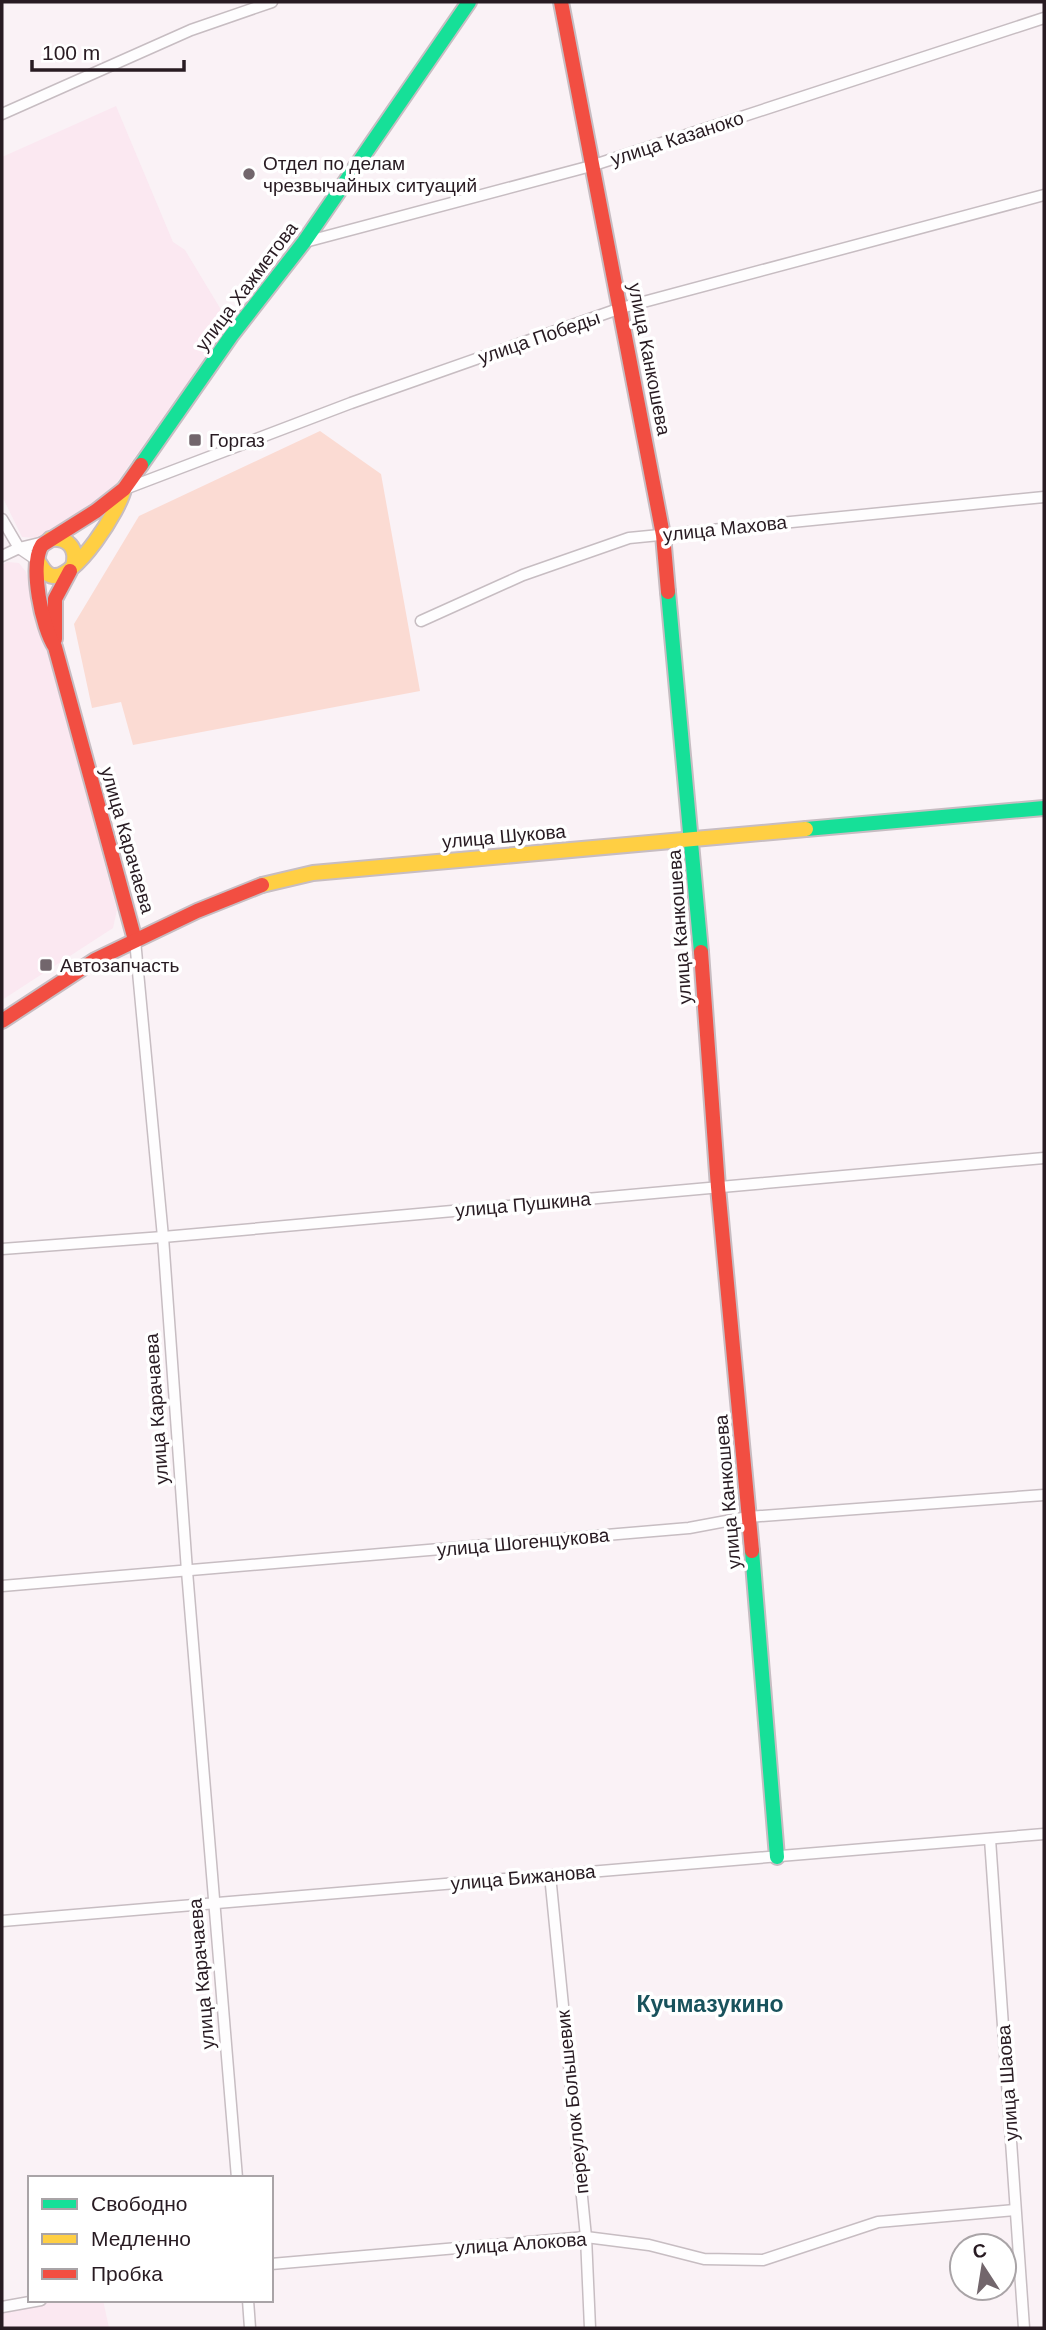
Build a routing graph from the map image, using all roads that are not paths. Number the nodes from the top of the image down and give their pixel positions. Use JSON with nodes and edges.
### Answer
{"nodes":[{"id":1,"x":272,"y":2,"type":"edge"},
{"id":2,"x":469,"y":2,"type":"edge"},
{"id":3,"x":561,"y":2,"type":"edge"},
{"id":4,"x":1044,"y":18,"type":"edge"},
{"id":5,"x":2,"y":114,"type":"edge"},
{"id":6,"x":591,"y":166,"type":"junction"},
{"id":7,"x":1044,"y":194,"type":"edge"},
{"id":8,"x":304,"y":242,"type":"junction"},
{"id":9,"x":621,"y":308,"type":"junction"},
{"id":10,"x":124,"y":489,"type":"junction"},
{"id":11,"x":1044,"y":497,"type":"edge"},
{"id":12,"x":2,"y":519,"type":"edge"},
{"id":13,"x":663,"y":534,"type":"junction"},
{"id":14,"x":48,"y":540,"type":"junction"},
{"id":15,"x":19,"y":548,"type":"junction"},
{"id":16,"x":2,"y":556,"type":"edge"},
{"id":17,"x":38,"y":561,"type":"junction"},
{"id":18,"x":71,"y":569,"type":"junction"},
{"id":19,"x":421,"y":621,"type":"dead end"},
{"id":20,"x":55,"y":647,"type":"junction"},
{"id":21,"x":1044,"y":808,"type":"edge"},
{"id":22,"x":692,"y":838,"type":"junction"},
{"id":23,"x":135,"y":940,"type":"junction"},
{"id":24,"x":2,"y":1021,"type":"edge"},
{"id":25,"x":1044,"y":1158,"type":"edge"},
{"id":26,"x":718,"y":1187,"type":"junction"},
{"id":27,"x":163,"y":1237,"type":"junction"},
{"id":28,"x":2,"y":1250,"type":"edge"},
{"id":29,"x":1044,"y":1495,"type":"edge"},
{"id":30,"x":748,"y":1517,"type":"junction"},
{"id":31,"x":187,"y":1571,"type":"junction"},
{"id":32,"x":2,"y":1586,"type":"edge"},
{"id":33,"x":1044,"y":1834,"type":"edge"},
{"id":34,"x":990,"y":1839,"type":"junction"},
{"id":35,"x":777,"y":1857,"type":"junction"},
{"id":36,"x":550,"y":1875,"type":"junction"},
{"id":37,"x":214,"y":1902,"type":"junction"},
{"id":38,"x":2,"y":1921,"type":"edge"},
{"id":39,"x":237,"y":2176,"type":"edge"},
{"id":40,"x":1015,"y":2210,"type":"junction"},
{"id":41,"x":586,"y":2236,"type":"junction"},
{"id":42,"x":273,"y":2264,"type":"edge"},
{"id":43,"x":30,"y":2302,"type":"edge"},
{"id":44,"x":248,"y":2302,"type":"edge"},
{"id":45,"x":2,"y":2307,"type":"edge"},
{"id":46,"x":250,"y":2328,"type":"edge"},
{"id":47,"x":590,"y":2328,"type":"edge"},
{"id":48,"x":1024,"y":2328,"type":"edge"}],
"edges":[{"from":1,"to":5,"type":"street"},
{"from":2,"to":8,"type":"street","name":"улица Хажметова"},
{"from":3,"to":6,"type":"street","name":"улица Канкошева"},
{"from":4,"to":6,"type":"street","name":"улица Казаноко"},
{"from":6,"to":8,"type":"street","name":"улица Казаноко"},
{"from":6,"to":9,"type":"street","name":"улица Канкошева"},
{"from":7,"to":9,"type":"street","name":"улица Победы"},
{"from":8,"to":10,"type":"street","name":"улица Хажметова"},
{"from":9,"to":10,"type":"street","name":"улица Победы"},
{"from":9,"to":13,"type":"street","name":"улица Канкошева"},
{"from":10,"to":14,"type":"street"},
{"from":10,"to":18,"type":"street"},
{"from":11,"to":13,"type":"street","name":"улица Махова"},
{"from":12,"to":15,"type":"street"},
{"from":13,"to":19,"type":"street","name":"улица Махова"},
{"from":13,"to":22,"type":"street","name":"улица Канкошева"},
{"from":14,"to":15,"type":"street"},
{"from":14,"to":17,"type":"street"},
{"from":14,"to":18,"type":"street"},
{"from":15,"to":16,"type":"street"},
{"from":15,"to":17,"type":"street"},
{"from":17,"to":18,"type":"street"},
{"from":17,"to":20,"type":"street"},
{"from":18,"to":20,"type":"street"},
{"from":20,"to":23,"type":"street","name":"улица Карачаева"},
{"from":21,"to":22,"type":"street","name":"улица Шукова"},
{"from":22,"to":23,"type":"street","name":"улица Шукова"},
{"from":22,"to":26,"type":"street","name":"улица Канкошева"},
{"from":23,"to":24,"type":"street","name":"улица Шукова"},
{"from":23,"to":27,"type":"street","name":"улица Карачаева"},
{"from":25,"to":26,"type":"street","name":"улица Пушкина"},
{"from":26,"to":27,"type":"street","name":"улица Пушкина"},
{"from":26,"to":30,"type":"street","name":"улица Канкошева"},
{"from":27,"to":28,"type":"street","name":"улица Пушкина"},
{"from":27,"to":31,"type":"street","name":"улица Карачаева"},
{"from":29,"to":30,"type":"street","name":"улица Шогенцукова"},
{"from":30,"to":31,"type":"street","name":"улица Шогенцукова"},
{"from":30,"to":35,"type":"street","name":"улица Канкошева"},
{"from":31,"to":32,"type":"street","name":"улица Шогенцукова"},
{"from":31,"to":37,"type":"street","name":"улица Карачаева"},
{"from":33,"to":34,"type":"street","name":"улица Бижанова"},
{"from":34,"to":35,"type":"street","name":"улица Бижанова"},
{"from":34,"to":40,"type":"street","name":"улица Шаова"},
{"from":35,"to":36,"type":"street","name":"улица Бижанова"},
{"from":36,"to":37,"type":"street","name":"улица Бижанова"},
{"from":36,"to":41,"type":"street","name":"переулок Большевик"},
{"from":37,"to":38,"type":"street","name":"улица Бижанова"},
{"from":37,"to":39,"type":"street","name":"улица Карачаева"},
{"from":40,"to":41,"type":"street","name":"улица Алокова"},
{"from":40,"to":48,"type":"street","name":"улица Шаова"},
{"from":41,"to":42,"type":"street","name":"улица Алокова"},
{"from":41,"to":47,"type":"street","name":"переулок Большевик"},
{"from":43,"to":45,"type":"street"},
{"from":44,"to":46,"type":"street"}]}
